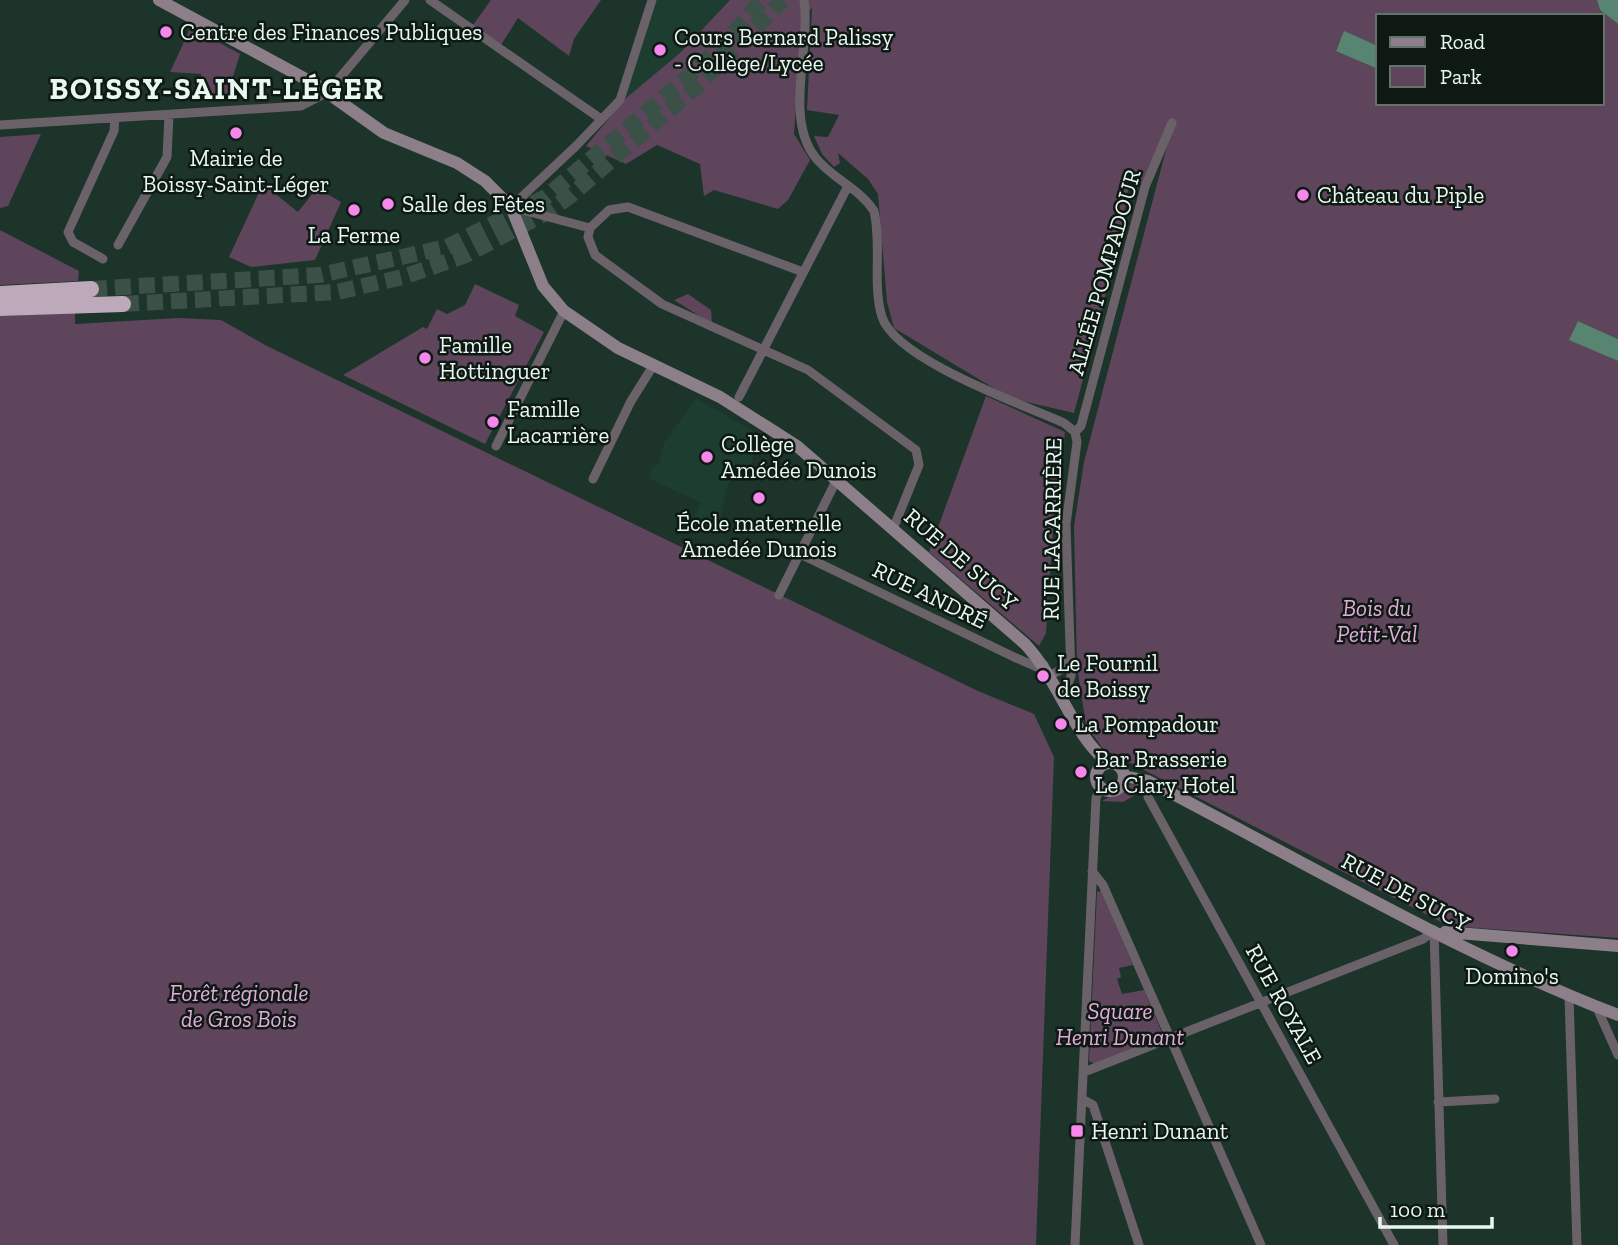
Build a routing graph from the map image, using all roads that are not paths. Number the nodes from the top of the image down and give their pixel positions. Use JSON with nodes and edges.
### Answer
{"nodes":[{"id":1,"x":159,"y":0,"type":"edge"},
{"id":2,"x":405,"y":0,"type":"edge"},
{"id":3,"x":430,"y":0,"type":"edge"},
{"id":4,"x":652,"y":0,"type":"edge"},
{"id":5,"x":804,"y":0,"type":"edge"},
{"id":6,"x":328,"y":92,"type":"junction"},
{"id":7,"x":169,"y":115,"type":"junction"},
{"id":8,"x":115,"y":118,"type":"junction"},
{"id":9,"x":601,"y":119,"type":"junction"},
{"id":10,"x":1172,"y":123,"type":"dead end"},
{"id":11,"x":0,"y":125,"type":"edge"},
{"id":12,"x":848,"y":186,"type":"junction"},
{"id":13,"x":511,"y":207,"type":"junction"},
{"id":14,"x":590,"y":228,"type":"junction"},
{"id":15,"x":118,"y":245,"type":"dead end"},
{"id":16,"x":103,"y":259,"type":"dead end"},
{"id":17,"x":803,"y":272,"type":"junction"},
{"id":18,"x":92,"y":289,"type":"tunnel mouth"},
{"id":19,"x":0,"y":294,"type":"edge"},
{"id":20,"x":122,"y":304,"type":"tunnel mouth"},
{"id":21,"x":0,"y":309,"type":"edge"},
{"id":22,"x":564,"y":311,"type":"junction"},
{"id":23,"x":763,"y":352,"type":"junction"},
{"id":24,"x":653,"y":366,"type":"junction"},
{"id":25,"x":739,"y":397,"type":"dead end"},
{"id":26,"x":1075,"y":432,"type":"junction"},
{"id":27,"x":496,"y":446,"type":"dead end"},
{"id":28,"x":593,"y":479,"type":"dead end"},
{"id":29,"x":836,"y":479,"type":"junction"},
{"id":30,"x":893,"y":529,"type":"junction"},
{"id":31,"x":800,"y":554,"type":"junction"},
{"id":32,"x":779,"y":595,"type":"dead end"},
{"id":33,"x":1069,"y":659,"type":"junction"},
{"id":34,"x":1047,"y":670,"type":"junction"},
{"id":35,"x":1063,"y":697,"type":"junction"},
{"id":36,"x":1103,"y":765,"type":"junction"},
{"id":37,"x":1125,"y":776,"type":"junction"},
{"id":38,"x":1148,"y":781,"type":"junction"},
{"id":39,"x":1101,"y":787,"type":"junction"},
{"id":40,"x":1093,"y":871,"type":"junction"},
{"id":41,"x":1434,"y":930,"type":"junction"},
{"id":42,"x":1481,"y":941,"type":"junction"},
{"id":43,"x":1618,"y":946,"type":"edge"},
{"id":44,"x":1467,"y":947,"type":"junction"},
{"id":45,"x":1493,"y":959,"type":"junction"},
{"id":46,"x":1569,"y":997,"type":"junction"},
{"id":47,"x":1262,"y":1003,"type":"junction"},
{"id":48,"x":1597,"y":1007,"type":"junction"},
{"id":49,"x":1618,"y":1016,"type":"edge"},
{"id":50,"x":1172,"y":1040,"type":"junction"},
{"id":51,"x":1618,"y":1055,"type":"edge"},
{"id":52,"x":1084,"y":1072,"type":"junction"},
{"id":53,"x":1082,"y":1099,"type":"junction"},
{"id":54,"x":1495,"y":1099,"type":"dead end"},
{"id":55,"x":1438,"y":1102,"type":"junction"},
{"id":56,"x":1075,"y":1245,"type":"edge"},
{"id":57,"x":1139,"y":1245,"type":"edge"},
{"id":58,"x":1261,"y":1245,"type":"edge"},
{"id":59,"x":1394,"y":1245,"type":"edge"},
{"id":60,"x":1443,"y":1245,"type":"edge"},
{"id":61,"x":1577,"y":1245,"type":"edge"}],
"edges":[{"from":1,"to":6,"type":"main road","name":"RUE DE SUCY"},
{"from":2,"to":6,"type":"street"},
{"from":3,"to":9,"type":"street"},
{"from":4,"to":9,"type":"street"},
{"from":5,"to":12,"type":"street","name":"RUE LACARRIÈRE"},
{"from":6,"to":7,"type":"street"},
{"from":6,"to":13,"type":"main road","name":"RUE DE SUCY"},
{"from":7,"to":8,"type":"street"},
{"from":7,"to":15,"type":"street"},
{"from":8,"to":11,"type":"street"},
{"from":8,"to":16,"type":"street"},
{"from":9,"to":13,"type":"street"},
{"from":10,"to":26,"type":"street","name":"ALLÉE POMPADOUR"},
{"from":12,"to":17,"type":"street"},
{"from":12,"to":26,"type":"street","name":"RUE LACARRIÈRE"},
{"from":13,"to":14,"type":"street"},
{"from":13,"to":22,"type":"main road","name":"RUE DE SUCY"},
{"from":14,"to":17,"type":"street"},
{"from":14,"to":23,"type":"street"},
{"from":17,"to":23,"type":"street"},
{"from":18,"to":19,"type":"highway"},
{"from":20,"to":21,"type":"highway"},
{"from":22,"to":24,"type":"main road","name":"RUE DE SUCY"},
{"from":22,"to":27,"type":"street"},
{"from":23,"to":25,"type":"street"},
{"from":23,"to":30,"type":"street"},
{"from":24,"to":28,"type":"street"},
{"from":24,"to":29,"type":"main road","name":"RUE DE SUCY"},
{"from":26,"to":33,"type":"street","name":"RUE LACARRIÈRE"},
{"from":29,"to":30,"type":"main road","name":"RUE DE SUCY"},
{"from":29,"to":31,"type":"street"},
{"from":30,"to":34,"type":"main road","name":"RUE DE SUCY"},
{"from":31,"to":32,"type":"street"},
{"from":31,"to":34,"type":"street","name":"RUE ANDRÉ"},
{"from":33,"to":34,"type":"street"},
{"from":33,"to":35,"type":"street","name":"RUE LACARRIÈRE"},
{"from":34,"to":35,"type":"main road","name":"RUE DE SUCY"},
{"from":35,"to":36,"type":"main road","name":"RUE DE SUCY"},
{"from":36,"to":37,"type":"main road"},
{"from":36,"to":39,"type":"main road"},
{"from":37,"to":38,"type":"main road","name":"RUE DE SUCY"},
{"from":37,"to":39,"type":"main road"},
{"from":38,"to":41,"type":"main road","name":"RUE DE SUCY"},
{"from":38,"to":47,"type":"street","name":"RUE ROYALE"},
{"from":39,"to":40,"type":"street"},
{"from":40,"to":50,"type":"street"},
{"from":40,"to":52,"type":"street"},
{"from":41,"to":42,"type":"main road"},
{"from":41,"to":44,"type":"main road","name":"RUE DE SUCY"},
{"from":41,"to":47,"type":"street"},
{"from":41,"to":55,"type":"street"},
{"from":42,"to":43,"type":"main road"},
{"from":42,"to":44,"type":"main road"},
{"from":42,"to":45,"type":"main road","name":"RUE DE SUCY"},
{"from":44,"to":45,"type":"main road","name":"RUE DE SUCY"},
{"from":45,"to":46,"type":"main road"},
{"from":46,"to":48,"type":"main road"},
{"from":46,"to":61,"type":"street"},
{"from":47,"to":50,"type":"street"},
{"from":47,"to":59,"type":"street","name":"RUE ROYALE"},
{"from":48,"to":49,"type":"main road"},
{"from":48,"to":51,"type":"street"},
{"from":50,"to":52,"type":"street"},
{"from":50,"to":58,"type":"street"},
{"from":52,"to":53,"type":"street"},
{"from":53,"to":56,"type":"street"},
{"from":53,"to":57,"type":"street"},
{"from":54,"to":55,"type":"street"},
{"from":55,"to":60,"type":"street"}]}
